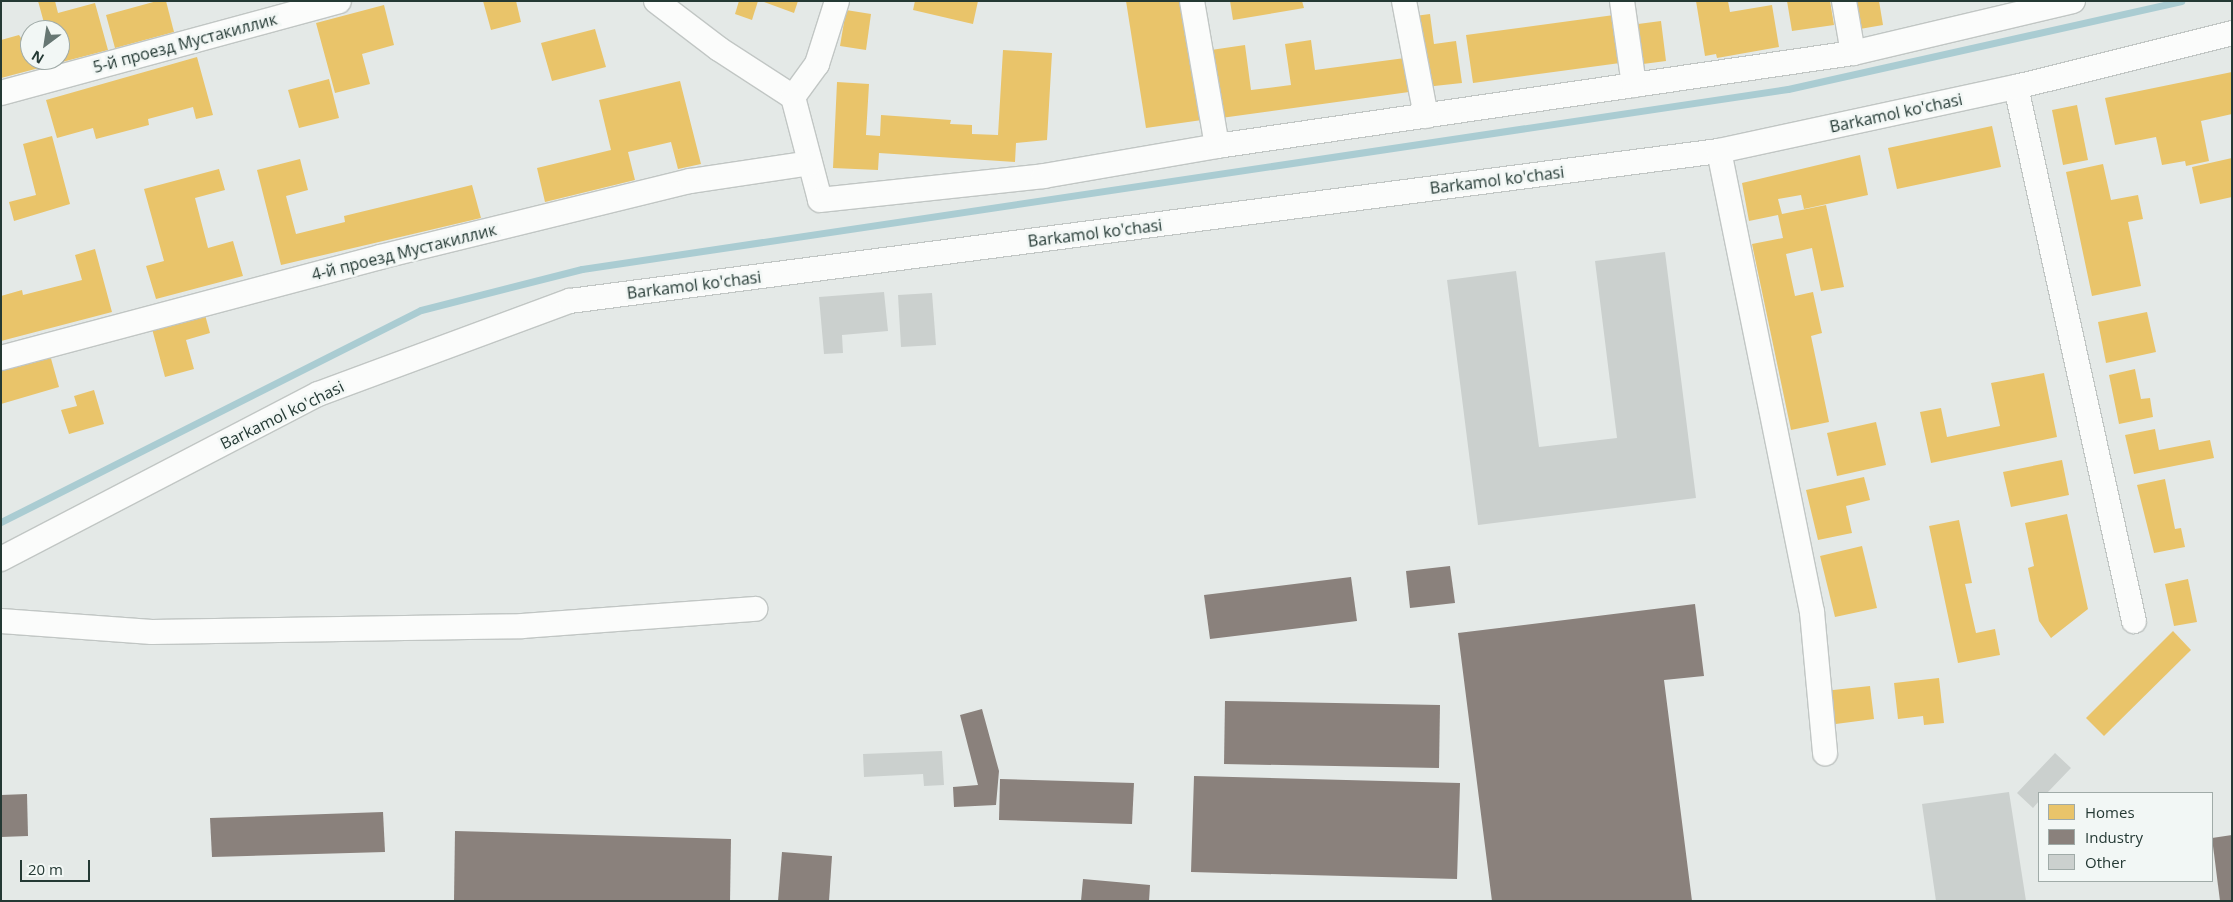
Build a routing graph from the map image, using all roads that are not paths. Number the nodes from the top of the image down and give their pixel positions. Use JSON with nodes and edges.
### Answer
{"nodes":[{"id":1,"x":339,"y":1,"type":"edge"},
{"id":2,"x":656,"y":1,"type":"edge"},
{"id":3,"x":837,"y":1,"type":"edge"},
{"id":4,"x":1192,"y":1,"type":"edge"},
{"id":5,"x":1404,"y":1,"type":"edge"},
{"id":6,"x":1622,"y":1,"type":"edge"},
{"id":7,"x":1844,"y":1,"type":"edge"},
{"id":8,"x":2073,"y":1,"type":"edge"},
{"id":9,"x":2232,"y":33,"type":"edge"},
{"id":10,"x":1853,"y":53,"type":"junction"},
{"id":11,"x":1634,"y":85,"type":"junction"},
{"id":12,"x":2016,"y":87,"type":"junction"},
{"id":13,"x":1,"y":93,"type":"edge"},
{"id":14,"x":793,"y":97,"type":"junction"},
{"id":15,"x":1426,"y":116,"type":"junction"},
{"id":16,"x":1217,"y":146,"type":"junction"},
{"id":17,"x":1718,"y":151,"type":"junction"},
{"id":18,"x":810,"y":163,"type":"junction"},
{"id":19,"x":1,"y":358,"type":"edge"},
{"id":20,"x":1,"y":559,"type":"edge"},
{"id":21,"x":755,"y":609,"type":"dead end"},
{"id":22,"x":1,"y":621,"type":"edge"},
{"id":23,"x":2134,"y":621,"type":"dead end"},
{"id":24,"x":1825,"y":753,"type":"dead end"}],
"edges":[{"from":1,"to":13,"type":"street","name":"5-й проезд Мустакиллик"},
{"from":2,"to":14,"type":"street"},
{"from":3,"to":14,"type":"street"},
{"from":4,"to":16,"type":"street"},
{"from":5,"to":15,"type":"street"},
{"from":6,"to":11,"type":"street"},
{"from":7,"to":10,"type":"street"},
{"from":8,"to":10,"type":"street"},
{"from":9,"to":12,"type":"street","name":"Barkamol ko'chasi"},
{"from":10,"to":11,"type":"street"},
{"from":11,"to":15,"type":"street"},
{"from":12,"to":17,"type":"street","name":"Barkamol ko'chasi"},
{"from":12,"to":23,"type":"street"},
{"from":14,"to":18,"type":"street"},
{"from":15,"to":16,"type":"street"},
{"from":16,"to":18,"type":"street"},
{"from":17,"to":20,"type":"street","name":"Barkamol ko'chasi"},
{"from":17,"to":24,"type":"street"},
{"from":18,"to":19,"type":"street","name":"4-й проезд Мустакиллик"},
{"from":21,"to":22,"type":"street"}]}
